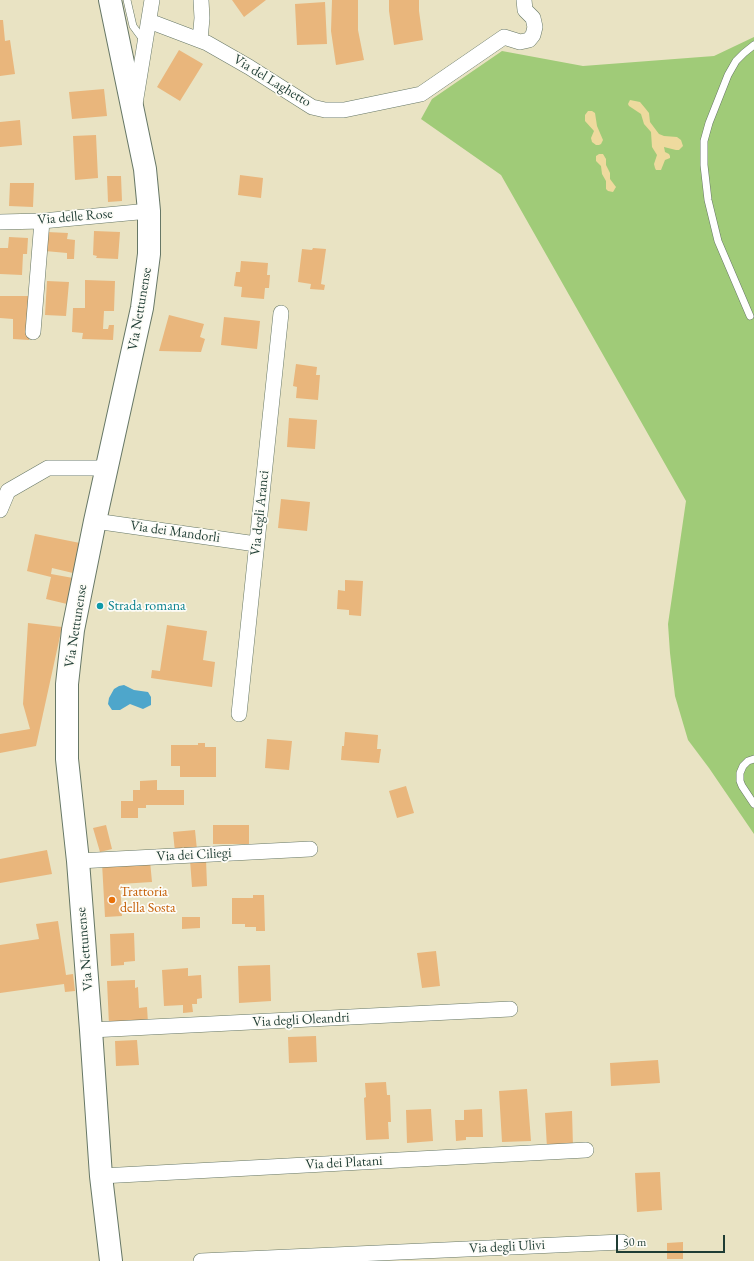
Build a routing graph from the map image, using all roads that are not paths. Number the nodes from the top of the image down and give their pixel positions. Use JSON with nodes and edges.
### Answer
{"nodes":[{"id":1,"x":110,"y":0,"type":"edge"},
{"id":2,"x":127,"y":0,"type":"edge"},
{"id":3,"x":152,"y":0,"type":"edge"},
{"id":4,"x":202,"y":0,"type":"edge"},
{"id":5,"x":524,"y":0,"type":"edge"},
{"id":6,"x":149,"y":21,"type":"junction"},
{"id":7,"x":200,"y":40,"type":"junction"},
{"id":8,"x":145,"y":43,"type":"junction"},
{"id":9,"x":754,"y":45,"type":"edge"},
{"id":10,"x":134,"y":113,"type":"junction"},
{"id":11,"x":149,"y":211,"type":"junction"},
{"id":12,"x":42,"y":221,"type":"junction"},
{"id":13,"x":0,"y":222,"type":"edge"},
{"id":14,"x":281,"y":313,"type":"dead end"},
{"id":15,"x":750,"y":316,"type":"dead end"},
{"id":16,"x":33,"y":332,"type":"dead end"},
{"id":17,"x":106,"y":468,"type":"junction"},
{"id":18,"x":0,"y":510,"type":"edge"},
{"id":19,"x":94,"y":521,"type":"junction"},
{"id":20,"x":256,"y":544,"type":"junction"},
{"id":21,"x":239,"y":714,"type":"dead end"},
{"id":22,"x":754,"y":759,"type":"edge"},
{"id":23,"x":754,"y":804,"type":"edge"},
{"id":24,"x":310,"y":849,"type":"dead end"},
{"id":25,"x":78,"y":861,"type":"junction"},
{"id":26,"x":510,"y":1009,"type":"dead end"},
{"id":27,"x":91,"y":1030,"type":"junction"},
{"id":28,"x":586,"y":1150,"type":"dead end"},
{"id":29,"x":101,"y":1176,"type":"junction"},
{"id":30,"x":622,"y":1242,"type":"dead end"},
{"id":31,"x":111,"y":1261,"type":"edge"},
{"id":32,"x":201,"y":1261,"type":"edge"}],
"edges":[{"from":1,"to":10,"type":"main road","name":"Via Nettunense"},
{"from":2,"to":8,"type":"lane"},
{"from":3,"to":6,"type":"street"},
{"from":4,"to":7,"type":"street"},
{"from":5,"to":7,"type":"street","name":"Via del Laghetto"},
{"from":6,"to":7,"type":"street","name":"Via del Laghetto"},
{"from":6,"to":8,"type":"street"},
{"from":8,"to":10,"type":"street"},
{"from":9,"to":15,"type":"lane"},
{"from":10,"to":11,"type":"main road","name":"Via Nettunense"},
{"from":11,"to":12,"type":"street","name":"Via delle Rose"},
{"from":11,"to":17,"type":"main road","name":"Via Nettunense"},
{"from":12,"to":13,"type":"street","name":"Via delle Rose"},
{"from":12,"to":16,"type":"street"},
{"from":14,"to":20,"type":"street","name":"Via degli Aranci"},
{"from":17,"to":18,"type":"street"},
{"from":17,"to":19,"type":"main road","name":"Via Nettunense"},
{"from":19,"to":20,"type":"street","name":"Via dei Mandorli"},
{"from":19,"to":25,"type":"main road","name":"Via Nettunense"},
{"from":20,"to":21,"type":"street","name":"Via degli Aranci"},
{"from":22,"to":23,"type":"lane"},
{"from":24,"to":25,"type":"street","name":"Via dei Ciliegi"},
{"from":25,"to":27,"type":"main road","name":"Via Nettunense"},
{"from":26,"to":27,"type":"street","name":"Via degli Oleandri"},
{"from":27,"to":29,"type":"main road","name":"Via Nettunense"},
{"from":28,"to":29,"type":"street","name":"Via dei Platani"},
{"from":29,"to":31,"type":"main road","name":"Via Nettunense"},
{"from":30,"to":32,"type":"street","name":"Via degli Ulivi"}]}
